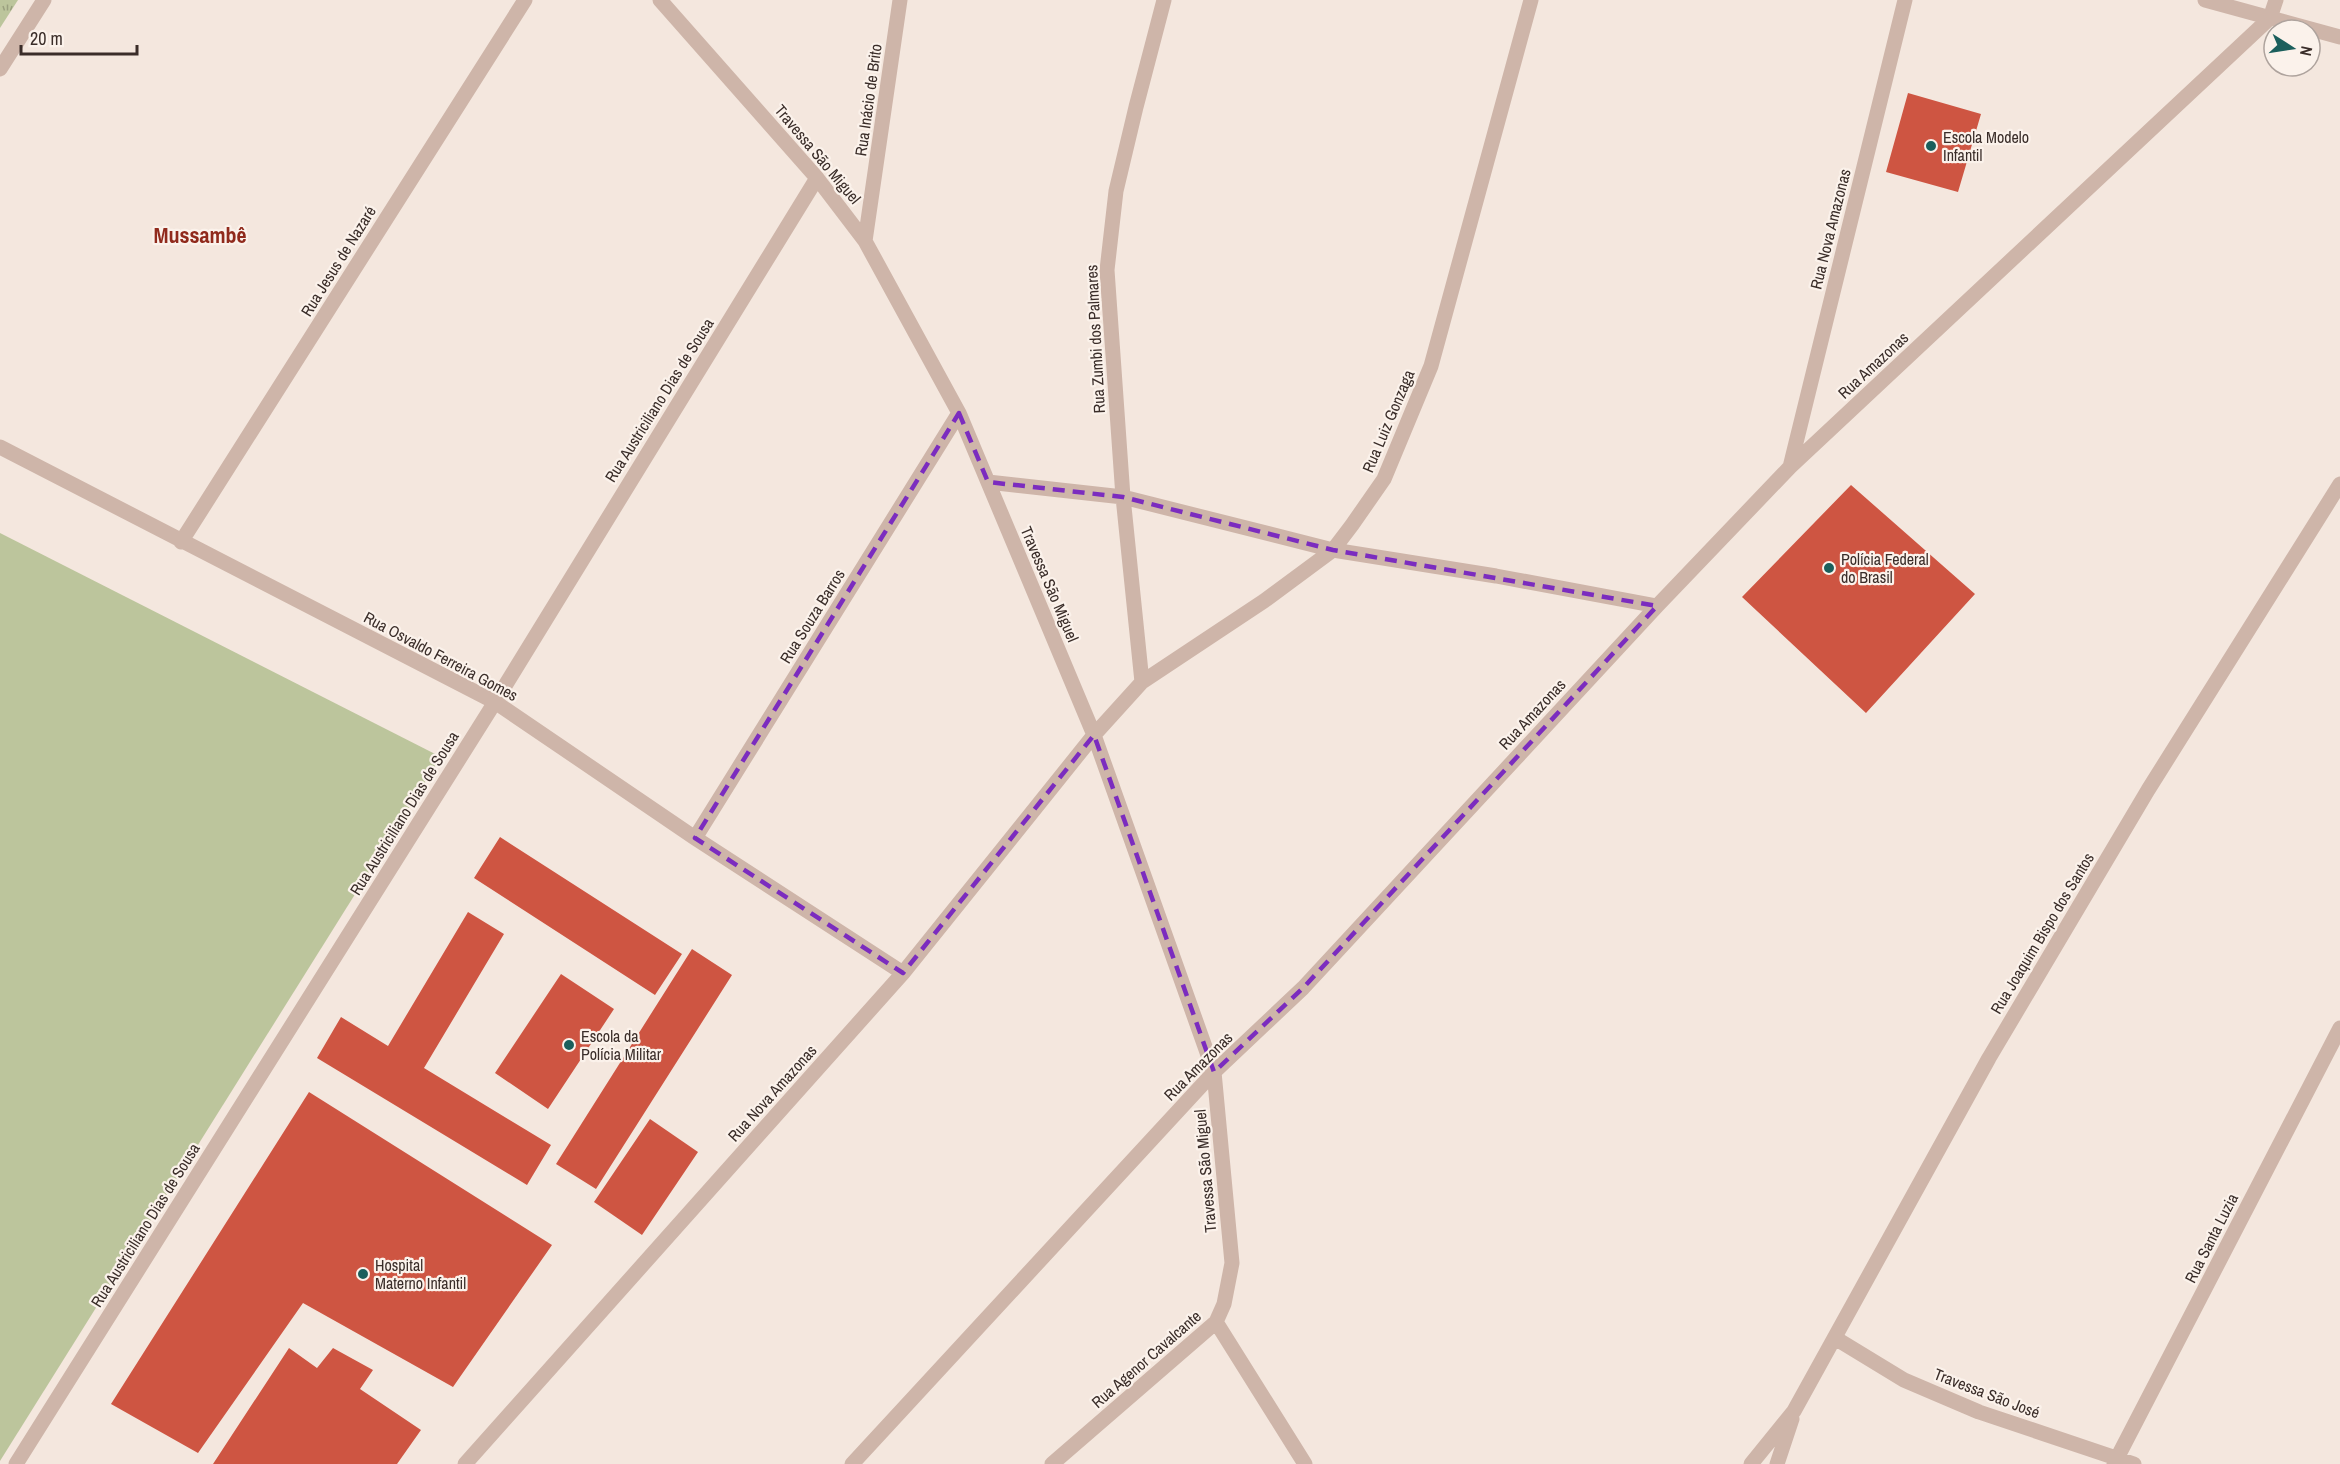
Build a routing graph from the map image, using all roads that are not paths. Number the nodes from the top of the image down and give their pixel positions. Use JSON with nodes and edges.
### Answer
{"nodes":[{"id":1,"x":44,"y":0,"type":"edge"},
{"id":2,"x":525,"y":0,"type":"edge"},
{"id":3,"x":660,"y":0,"type":"edge"},
{"id":4,"x":900,"y":0,"type":"edge"},
{"id":5,"x":1164,"y":0,"type":"edge"},
{"id":6,"x":1531,"y":0,"type":"edge"},
{"id":7,"x":1905,"y":0,"type":"edge"},
{"id":8,"x":2205,"y":0,"type":"edge"},
{"id":9,"x":2276,"y":0,"type":"edge"},
{"id":10,"x":2243,"y":5,"type":"edge"},
{"id":11,"x":2270,"y":18,"type":"joint"},
{"id":12,"x":2262,"y":25,"type":"edge"},
{"id":13,"x":2322,"y":32,"type":"edge"},
{"id":14,"x":2340,"y":37,"type":"edge"},
{"id":15,"x":0,"y":69,"type":"edge"},
{"id":16,"x":817,"y":178,"type":"junction"},
{"id":17,"x":865,"y":241,"type":"junction"},
{"id":18,"x":960,"y":413,"type":"junction"},
{"id":19,"x":0,"y":447,"type":"edge"},
{"id":20,"x":1790,"y":467,"type":"junction"},
{"id":21,"x":988,"y":482,"type":"junction"},
{"id":22,"x":2340,"y":484,"type":"edge"},
{"id":23,"x":1123,"y":497,"type":"junction"},
{"id":24,"x":181,"y":542,"type":"junction"},
{"id":25,"x":1333,"y":550,"type":"junction"},
{"id":26,"x":1657,"y":606,"type":"junction"},
{"id":27,"x":1142,"y":682,"type":"junction"},
{"id":28,"x":495,"y":702,"type":"junction"},
{"id":29,"x":1094,"y":735,"type":"junction"},
{"id":30,"x":695,"y":838,"type":"junction"},
{"id":31,"x":903,"y":973,"type":"junction"},
{"id":32,"x":2340,"y":1028,"type":"edge"},
{"id":33,"x":1214,"y":1072,"type":"junction"},
{"id":34,"x":1232,"y":1263,"type":"joint"},
{"id":35,"x":1216,"y":1322,"type":"junction"},
{"id":36,"x":1835,"y":1338,"type":"junction"},
{"id":37,"x":1794,"y":1411,"type":"junction"},
{"id":38,"x":2115,"y":1462,"type":"edge"},
{"id":39,"x":16,"y":1464,"type":"edge"},
{"id":40,"x":465,"y":1464,"type":"edge"},
{"id":41,"x":852,"y":1464,"type":"edge"},
{"id":42,"x":1052,"y":1464,"type":"edge"},
{"id":43,"x":1305,"y":1464,"type":"edge"},
{"id":44,"x":1751,"y":1464,"type":"edge"},
{"id":45,"x":1777,"y":1464,"type":"edge"},
{"id":46,"x":2134,"y":1464,"type":"edge"}],
"edges":[{"from":1,"to":15,"type":"street"},
{"from":2,"to":24,"type":"street","name":"Rua Jesus de Nazaré"},
{"from":3,"to":16,"type":"street","name":"Travessa São Miguel"},
{"from":4,"to":17,"type":"street","name":"Rua Inácio de Brito"},
{"from":5,"to":23,"type":"street","name":"Rua Zumbi dos Palmares"},
{"from":6,"to":25,"type":"street","name":"Rua Luiz Gonzaga"},
{"from":7,"to":20,"type":"street","name":"Rua Nova Amazonas"},
{"from":8,"to":10,"type":"street"},
{"from":9,"to":11,"type":"street"},
{"from":10,"to":11,"type":"street"},
{"from":12,"to":20,"type":"street","name":"Rua Amazonas"},
{"from":13,"to":14,"type":"street"},
{"from":16,"to":17,"type":"street","name":"Travessa São Miguel"},
{"from":16,"to":28,"type":"street","name":"Rua Austriciliano Dias de Sousa"},
{"from":17,"to":18,"type":"street","name":"Travessa São Miguel"},
{"from":18,"to":21,"type":"street","name":"Travessa São Miguel"},
{"from":18,"to":30,"type":"street","name":"Rua Souza Barros"},
{"from":19,"to":24,"type":"street","name":"Rua Osvaldo Ferreira Gomes"},
{"from":20,"to":26,"type":"street","name":"Rua Amazonas"},
{"from":21,"to":23,"type":"street"},
{"from":21,"to":29,"type":"street","name":"Travessa São Miguel"},
{"from":22,"to":36,"type":"street","name":"Rua Joaquim Bispo dos Santos"},
{"from":23,"to":25,"type":"street"},
{"from":23,"to":27,"type":"street","name":"Rua Zumbi dos Palmares"},
{"from":24,"to":28,"type":"street","name":"Rua Osvaldo Ferreira Gomes"},
{"from":25,"to":26,"type":"street"},
{"from":25,"to":27,"type":"street","name":"Rua Luiz Gonzaga"},
{"from":26,"to":33,"type":"street","name":"Rua Amazonas"},
{"from":27,"to":29,"type":"street","name":"Rua Luiz Gonzaga"},
{"from":28,"to":30,"type":"street","name":"Rua Osvaldo Ferreira Gomes"},
{"from":28,"to":39,"type":"street","name":"Rua Austriciliano Dias de Sousa"},
{"from":29,"to":31,"type":"street","name":"Rua Nova Amazonas"},
{"from":29,"to":33,"type":"street","name":"Travessa São Miguel"},
{"from":30,"to":31,"type":"street","name":"Rua Osvaldo Ferreira Gomes"},
{"from":31,"to":40,"type":"street","name":"Rua Nova Amazonas"},
{"from":32,"to":38,"type":"street","name":"Rua Santa Luzia"},
{"from":33,"to":34,"type":"street","name":"Travessa São Miguel"},
{"from":33,"to":41,"type":"street","name":"Rua Amazonas"},
{"from":34,"to":35,"type":"street","name":"Rua Agenor Cavalcante"},
{"from":35,"to":42,"type":"street","name":"Rua Agenor Cavalcante"},
{"from":35,"to":43,"type":"street"},
{"from":36,"to":37,"type":"street","name":"Rua Joaquim Bispo dos Santos"},
{"from":36,"to":38,"type":"street","name":"Travessa São José"},
{"from":37,"to":44,"type":"street"},
{"from":37,"to":45,"type":"street"},
{"from":38,"to":46,"type":"street","name":"Travessa São José"}]}
